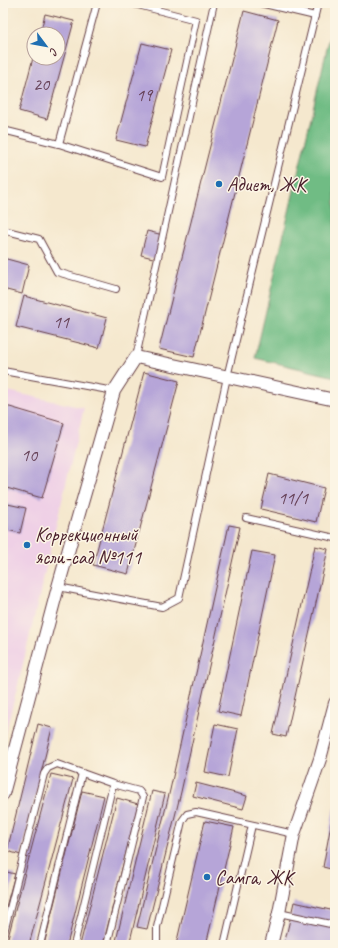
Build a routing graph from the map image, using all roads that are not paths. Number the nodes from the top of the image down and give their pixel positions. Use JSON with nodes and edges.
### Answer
{"nodes":[{"id":1,"x":97,"y":3,"type":"edge"},
{"id":2,"x":130,"y":3,"type":"edge"},
{"id":3,"x":214,"y":3,"type":"edge"},
{"id":4,"x":260,"y":3,"type":"edge"},
{"id":5,"x":318,"y":3,"type":"edge"},
{"id":6,"x":315,"y":16,"type":"junction"},
{"id":7,"x":3,"y":130,"type":"edge"},
{"id":8,"x":59,"y":144,"type":"junction"},
{"id":9,"x":3,"y":230,"type":"edge"},
{"id":10,"x":116,"y":289,"type":"dead end"},
{"id":11,"x":136,"y":357,"type":"junction"},
{"id":12,"x":3,"y":371,"type":"edge"},
{"id":13,"x":227,"y":377,"type":"junction"},
{"id":14,"x":114,"y":392,"type":"junction"},
{"id":15,"x":335,"y":400,"type":"edge"},
{"id":16,"x":246,"y":518,"type":"dead end"},
{"id":17,"x":335,"y":538,"type":"edge"},
{"id":18,"x":58,"y":587,"type":"junction"},
{"id":19,"x":335,"y":703,"type":"edge"},
{"id":20,"x":82,"y":773,"type":"junction"},
{"id":21,"x":113,"y":784,"type":"junction"},
{"id":22,"x":3,"y":794,"type":"edge"},
{"id":23,"x":252,"y":825,"type":"junction"},
{"id":24,"x":294,"y":834,"type":"junction"},
{"id":25,"x":279,"y":913,"type":"junction"},
{"id":26,"x":335,"y":925,"type":"edge"},
{"id":27,"x":3,"y":936,"type":"edge"},
{"id":28,"x":40,"y":945,"type":"edge"},
{"id":29,"x":74,"y":945,"type":"edge"},
{"id":30,"x":107,"y":945,"type":"edge"},
{"id":31,"x":158,"y":945,"type":"edge"},
{"id":32,"x":224,"y":945,"type":"edge"},
{"id":33,"x":271,"y":945,"type":"edge"}],
"edges":[{"from":1,"to":8,"type":"lane"},
{"from":2,"to":8,"type":"lane"},
{"from":3,"to":11,"type":"lane"},
{"from":4,"to":6,"type":"lane"},
{"from":5,"to":6,"type":"lane"},
{"from":6,"to":13,"type":"lane"},
{"from":7,"to":8,"type":"lane"},
{"from":9,"to":10,"type":"lane"},
{"from":11,"to":13,"type":"street"},
{"from":11,"to":14,"type":"street"},
{"from":12,"to":14,"type":"lane"},
{"from":13,"to":15,"type":"street"},
{"from":13,"to":18,"type":"lane"},
{"from":14,"to":18,"type":"street"},
{"from":16,"to":17,"type":"lane"},
{"from":18,"to":22,"type":"street"},
{"from":19,"to":24,"type":"street"},
{"from":20,"to":21,"type":"lane"},
{"from":20,"to":27,"type":"lane"},
{"from":20,"to":28,"type":"lane"},
{"from":21,"to":29,"type":"lane"},
{"from":21,"to":30,"type":"lane"},
{"from":23,"to":24,"type":"lane"},
{"from":23,"to":31,"type":"lane"},
{"from":23,"to":32,"type":"lane"},
{"from":24,"to":25,"type":"street"},
{"from":25,"to":26,"type":"lane"},
{"from":25,"to":33,"type":"street"}]}
